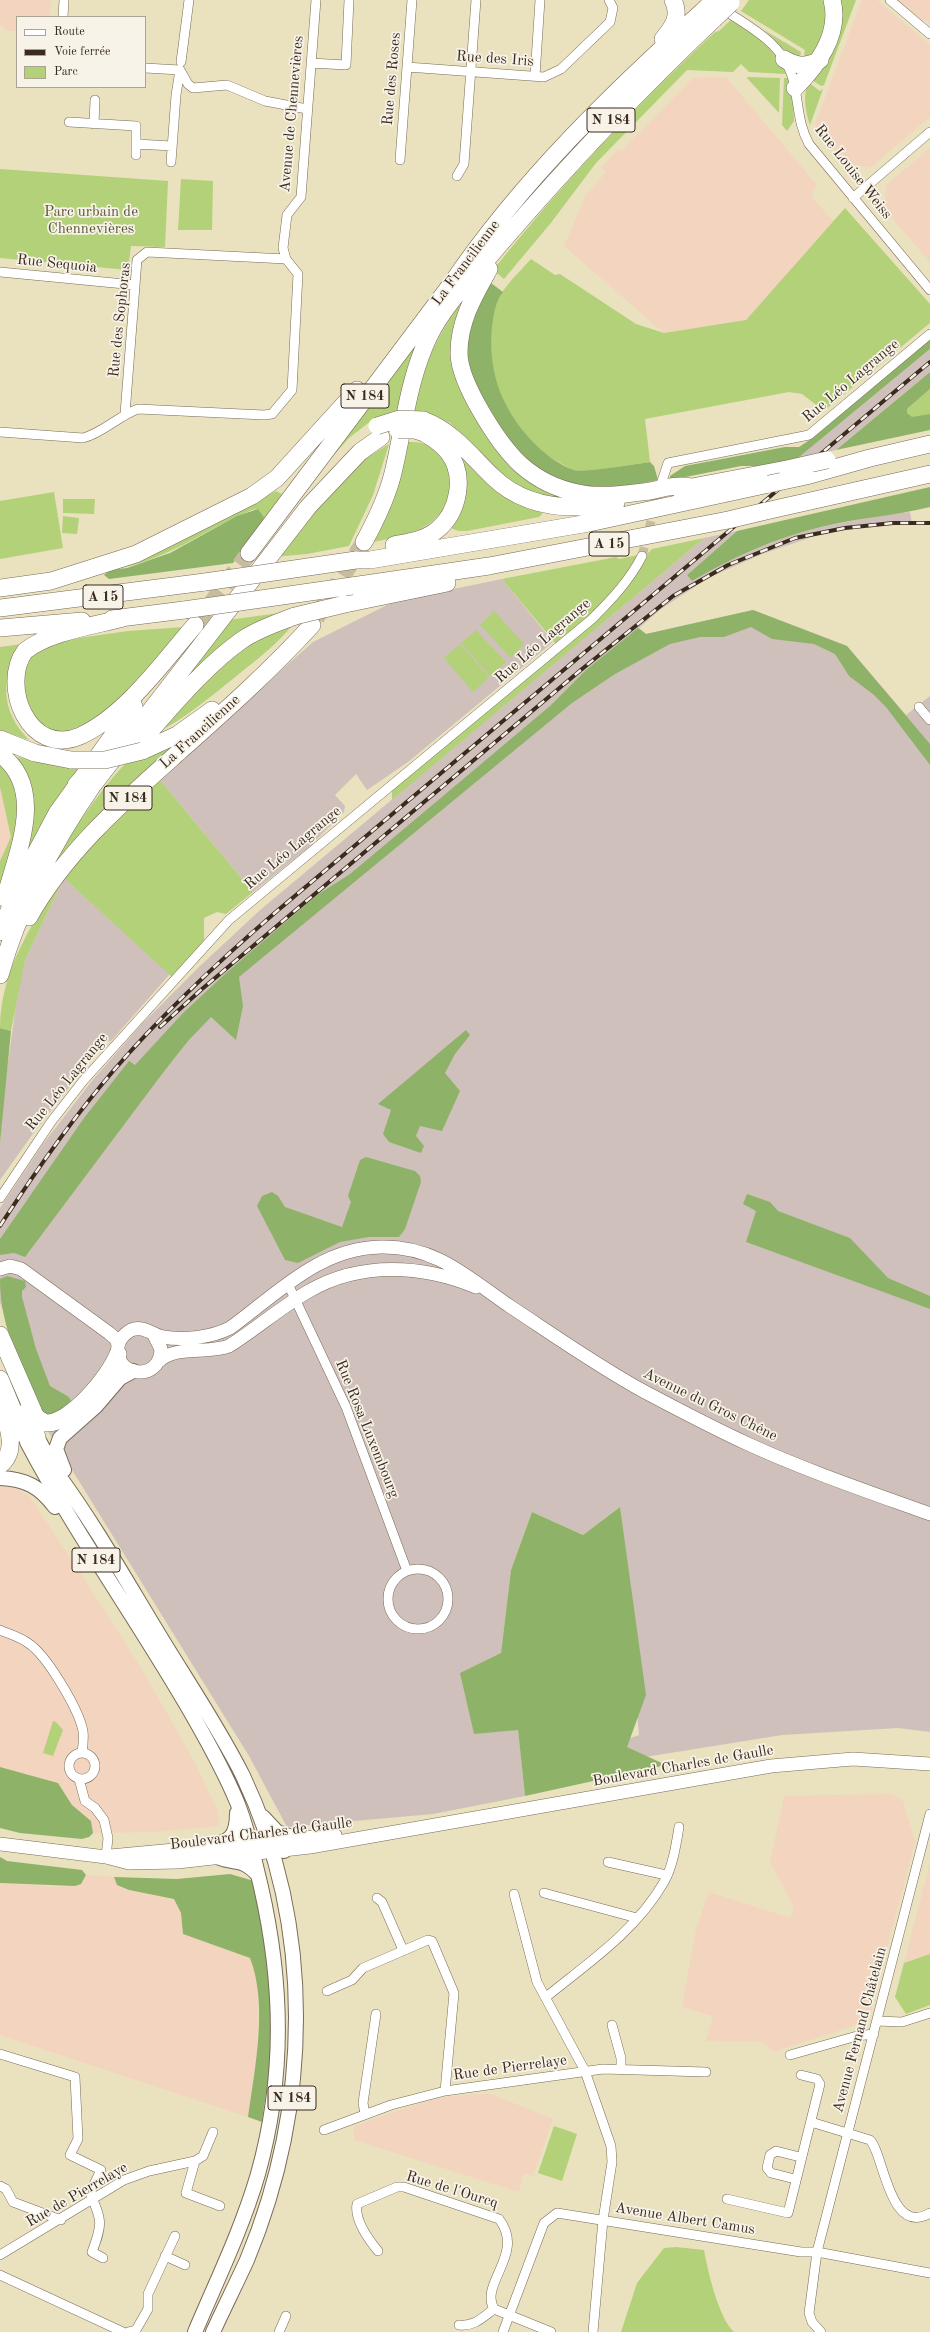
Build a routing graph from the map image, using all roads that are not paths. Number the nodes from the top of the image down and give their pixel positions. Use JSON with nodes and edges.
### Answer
{"nodes":[{"id":1,"x":64,"y":0,"type":"edge"},
{"id":2,"x":189,"y":0,"type":"edge"},
{"id":3,"x":316,"y":0,"type":"edge"},
{"id":4,"x":349,"y":0,"type":"edge"},
{"id":5,"x":412,"y":0,"type":"edge"},
{"id":6,"x":476,"y":0,"type":"edge"},
{"id":7,"x":540,"y":0,"type":"edge"},
{"id":8,"x":609,"y":0,"type":"edge"},
{"id":9,"x":673,"y":0,"type":"edge"},
{"id":10,"x":832,"y":0,"type":"edge"},
{"id":11,"x":890,"y":0,"type":"edge"},
{"id":12,"x":733,"y":2,"type":"edge"},
{"id":13,"x":710,"y":7,"type":"edge"},
{"id":14,"x":63,"y":16,"type":"edge"},
{"id":15,"x":930,"y":34,"type":"edge"},
{"id":16,"x":784,"y":59,"type":"junction"},
{"id":17,"x":820,"y":60,"type":"junction"},
{"id":18,"x":311,"y":63,"type":"junction"},
{"id":19,"x":181,"y":64,"type":"junction"},
{"id":20,"x":644,"y":64,"type":"junction"},
{"id":21,"x":407,"y":67,"type":"junction"},
{"id":22,"x":146,"y":68,"type":"edge"},
{"id":23,"x":470,"y":71,"type":"junction"},
{"id":24,"x":535,"y":76,"type":"junction"},
{"id":25,"x":795,"y":88,"type":"junction"},
{"id":26,"x":95,"y":100,"type":"dead end"},
{"id":27,"x":308,"y":109,"type":"junction"},
{"id":28,"x":69,"y":122,"type":"dead end"},
{"id":29,"x":94,"y":124,"type":"junction"},
{"id":30,"x":930,"y":132,"type":"edge"},
{"id":31,"x":136,"y":144,"type":"junction"},
{"id":32,"x":172,"y":146,"type":"junction"},
{"id":33,"x":136,"y":155,"type":"dead end"},
{"id":34,"x":400,"y":160,"type":"dead end"},
{"id":35,"x":171,"y":162,"type":"dead end"},
{"id":36,"x":457,"y":176,"type":"dead end"},
{"id":37,"x":853,"y":198,"type":"junction"},
{"id":38,"x":514,"y":228,"type":"junction"},
{"id":39,"x":482,"y":239,"type":"junction"},
{"id":40,"x":286,"y":259,"type":"junction"},
{"id":41,"x":0,"y":272,"type":"edge"},
{"id":42,"x":135,"y":285,"type":"junction"},
{"id":43,"x":930,"y":290,"type":"edge"},
{"id":44,"x":930,"y":334,"type":"edge"},
{"id":45,"x":125,"y":414,"type":"junction"},
{"id":46,"x":423,"y":426,"type":"junction"},
{"id":47,"x":379,"y":431,"type":"junction"},
{"id":48,"x":0,"y":432,"type":"edge"},
{"id":49,"x":930,"y":444,"type":"edge"},
{"id":50,"x":870,"y":458,"type":"junction"},
{"id":51,"x":930,"y":474,"type":"edge"},
{"id":52,"x":662,"y":481,"type":"tunnel mouth"},
{"id":53,"x":692,"y":487,"type":"junction"},
{"id":54,"x":249,"y":553,"type":"tunnel mouth"},
{"id":55,"x":366,"y":553,"type":"junction"},
{"id":56,"x":642,"y":556,"type":"tunnel mouth"},
{"id":57,"x":489,"y":566,"type":"junction"},
{"id":58,"x":0,"y":588,"type":"edge"},
{"id":59,"x":0,"y":608,"type":"edge"},
{"id":60,"x":123,"y":618,"type":"junction"},
{"id":61,"x":312,"y":625,"type":"tunnel mouth"},
{"id":62,"x":0,"y":628,"type":"edge"},
{"id":63,"x":294,"y":645,"type":"junction"},
{"id":64,"x":919,"y":706,"type":"dead end"},
{"id":65,"x":930,"y":720,"type":"edge"},
{"id":66,"x":0,"y":739,"type":"edge"},
{"id":67,"x":0,"y":754,"type":"edge"},
{"id":68,"x":76,"y":785,"type":"junction"},
{"id":69,"x":57,"y":843,"type":"junction"},
{"id":70,"x":0,"y":916,"type":"edge"},
{"id":71,"x":0,"y":932,"type":"edge"},
{"id":72,"x":0,"y":975,"type":"edge"},
{"id":73,"x":0,"y":981,"type":"edge"},
{"id":74,"x":0,"y":1198,"type":"edge"},
{"id":75,"x":413,"y":1250,"type":"junction"},
{"id":76,"x":0,"y":1269,"type":"edge"},
{"id":77,"x":410,"y":1270,"type":"junction"},
{"id":78,"x":288,"y":1284,"type":"junction"},
{"id":79,"x":492,"y":1294,"type":"junction"},
{"id":80,"x":295,"y":1300,"type":"junction"},
{"id":81,"x":96,"y":1323,"type":"junction"},
{"id":82,"x":134,"y":1330,"type":"junction"},
{"id":83,"x":154,"y":1334,"type":"junction"},
{"id":84,"x":0,"y":1335,"type":"edge"},
{"id":85,"x":0,"y":1340,"type":"edge"},
{"id":86,"x":118,"y":1350,"type":"junction"},
{"id":87,"x":159,"y":1361,"type":"junction"},
{"id":88,"x":133,"y":1371,"type":"junction"},
{"id":89,"x":0,"y":1379,"type":"edge"},
{"id":90,"x":0,"y":1402,"type":"edge"},
{"id":91,"x":32,"y":1439,"type":"junction"},
{"id":92,"x":0,"y":1465,"type":"edge"},
{"id":93,"x":0,"y":1478,"type":"edge"},
{"id":94,"x":65,"y":1484,"type":"junction"},
{"id":95,"x":930,"y":1514,"type":"edge"},
{"id":96,"x":406,"y":1571,"type":"junction"},
{"id":97,"x":0,"y":1630,"type":"edge"},
{"id":98,"x":154,"y":1652,"type":"junction"},
{"id":99,"x":82,"y":1753,"type":"junction"},
{"id":100,"x":930,"y":1764,"type":"edge"},
{"id":101,"x":79,"y":1779,"type":"junction"},
{"id":102,"x":237,"y":1803,"type":"junction"},
{"id":103,"x":255,"y":1806,"type":"junction"},
{"id":104,"x":930,"y":1814,"type":"edge"},
{"id":105,"x":679,"y":1826,"type":"dead end"},
{"id":106,"x":0,"y":1844,"type":"edge"},
{"id":107,"x":206,"y":1847,"type":"junction"},
{"id":108,"x":273,"y":1848,"type":"junction"},
{"id":109,"x":106,"y":1857,"type":"junction"},
{"id":110,"x":217,"y":1857,"type":"junction"},
{"id":111,"x":608,"y":1862,"type":"dead end"},
{"id":112,"x":277,"y":1872,"type":"junction"},
{"id":113,"x":666,"y":1875,"type":"junction"},
{"id":114,"x":258,"y":1876,"type":"junction"},
{"id":115,"x":544,"y":1893,"type":"dead end"},
{"id":116,"x":514,"y":1894,"type":"dead end"},
{"id":117,"x":377,"y":1898,"type":"dead end"},
{"id":118,"x":286,"y":1916,"type":"junction"},
{"id":119,"x":638,"y":1918,"type":"junction"},
{"id":120,"x":403,"y":1950,"type":"junction"},
{"id":121,"x":327,"y":1991,"type":"dead end"},
{"id":122,"x":546,"y":1997,"type":"junction"},
{"id":123,"x":930,"y":2013,"type":"edge"},
{"id":124,"x":376,"y":2014,"type":"dead end"},
{"id":125,"x":877,"y":2021,"type":"junction"},
{"id":126,"x":612,"y":2025,"type":"dead end"},
{"id":127,"x":874,"y":2034,"type":"junction"},
{"id":128,"x":0,"y":2054,"type":"edge"},
{"id":129,"x":790,"y":2055,"type":"dead end"},
{"id":130,"x":621,"y":2069,"type":"junction"},
{"id":131,"x":585,"y":2071,"type":"junction"},
{"id":132,"x":706,"y":2072,"type":"dead end"},
{"id":133,"x":801,"y":2075,"type":"dead end"},
{"id":134,"x":444,"y":2091,"type":"junction"},
{"id":135,"x":365,"y":2114,"type":"junction"},
{"id":136,"x":811,"y":2122,"type":"junction"},
{"id":137,"x":324,"y":2130,"type":"dead end"},
{"id":138,"x":213,"y":2132,"type":"dead end"},
{"id":139,"x":848,"y":2133,"type":"junction"},
{"id":140,"x":800,"y":2157,"type":"junction"},
{"id":141,"x":195,"y":2161,"type":"junction"},
{"id":142,"x":795,"y":2179,"type":"junction"},
{"id":143,"x":0,"y":2186,"type":"edge"},
{"id":144,"x":727,"y":2199,"type":"dead end"},
{"id":145,"x":93,"y":2200,"type":"junction"},
{"id":146,"x":220,"y":2206,"type":"dead end"},
{"id":147,"x":930,"y":2213,"type":"edge"},
{"id":148,"x":61,"y":2220,"type":"junction"},
{"id":149,"x":603,"y":2220,"type":"junction"},
{"id":150,"x":174,"y":2236,"type":"dead end"},
{"id":151,"x":378,"y":2251,"type":"dead end"},
{"id":152,"x":817,"y":2252,"type":"junction"},
{"id":153,"x":0,"y":2255,"type":"edge"},
{"id":154,"x":166,"y":2256,"type":"junction"},
{"id":155,"x":103,"y":2258,"type":"dead end"},
{"id":156,"x":185,"y":2265,"type":"dead end"},
{"id":157,"x":930,"y":2273,"type":"edge"},
{"id":158,"x":0,"y":2275,"type":"edge"},
{"id":159,"x":494,"y":2309,"type":"junction"},
{"id":160,"x":286,"y":2316,"type":"dead end"},
{"id":161,"x":509,"y":2316,"type":"junction"},
{"id":162,"x":459,"y":2325,"type":"dead end"},
{"id":163,"x":123,"y":2332,"type":"edge"},
{"id":164,"x":128,"y":2332,"type":"edge"},
{"id":165,"x":195,"y":2332,"type":"edge"},
{"id":166,"x":212,"y":2332,"type":"edge"},
{"id":167,"x":279,"y":2332,"type":"edge"},
{"id":168,"x":503,"y":2332,"type":"edge"},
{"id":169,"x":551,"y":2332,"type":"edge"},
{"id":170,"x":592,"y":2332,"type":"edge"},
{"id":171,"x":821,"y":2332,"type":"edge"}],
"edges":[{"from":1,"to":14,"type":"street"},
{"from":2,"to":19,"type":"street"},
{"from":3,"to":18,"type":"street","name":"Avenue de Chennevières"},
{"from":4,"to":18,"type":"street"},
{"from":5,"to":21,"type":"street","name":"Rue des Roses"},
{"from":6,"to":23,"type":"street"},
{"from":7,"to":24,"type":"street"},
{"from":8,"to":24,"type":"street","name":"Rue des Iris"},
{"from":9,"to":20,"type":"highway"},
{"from":10,"to":17,"type":"highway"},
{"from":11,"to":15,"type":"street"},
{"from":12,"to":13,"type":"highway","name":"La Francilienne","number":"N 184","bridge":true},
{"from":13,"to":16,"type":"street","name":"Rue Louise Weiss"},
{"from":13,"to":20,"type":"highway","name":"La Francilienne","number":"N 184"},
{"from":13,"to":38,"type":"highway","name":"La Francilienne","number":"N 184"},
{"from":16,"to":17,"type":"highway"},
{"from":16,"to":25,"type":"street","name":"Rue Louise Weiss"},
{"from":17,"to":25,"type":"highway"},
{"from":18,"to":27,"type":"street","name":"Avenue de Chennevières"},
{"from":19,"to":22,"type":"street"},
{"from":19,"to":27,"type":"street"},
{"from":19,"to":32,"type":"street"},
{"from":20,"to":39,"type":"highway","name":"La Francilienne","number":"N 184"},
{"from":21,"to":23,"type":"street","name":"Rue des Iris"},
{"from":21,"to":34,"type":"street","name":"Rue des Roses"},
{"from":23,"to":24,"type":"street","name":"Rue des Iris"},
{"from":23,"to":36,"type":"street"},
{"from":25,"to":37,"type":"street","name":"Rue Louise Weiss"},
{"from":26,"to":29,"type":"street"},
{"from":27,"to":40,"type":"street","name":"Avenue de Chennevières"},
{"from":28,"to":29,"type":"street"},
{"from":29,"to":31,"type":"street"},
{"from":30,"to":37,"type":"street"},
{"from":31,"to":32,"type":"street"},
{"from":31,"to":33,"type":"street"},
{"from":32,"to":35,"type":"street"},
{"from":37,"to":43,"type":"street","name":"Rue Louise Weiss"},
{"from":38,"to":53,"type":"highway"},
{"from":38,"to":55,"type":"highway","name":"La Francilienne","number":"N 184"},
{"from":39,"to":54,"type":"highway","name":"La Francilienne","number":"N 184"},
{"from":39,"to":58,"type":"highway"},
{"from":40,"to":42,"type":"street","name":"Rue des Sophoras"},
{"from":40,"to":45,"type":"street","name":"Avenue de Chennevières"},
{"from":41,"to":42,"type":"street","name":"Rue Sequoia"},
{"from":42,"to":45,"type":"street","name":"Rue des Sophoras"},
{"from":44,"to":52,"type":"street","name":"Rue Léo Lagrange"},
{"from":45,"to":48,"type":"street","name":"Avenue de Chennevières"},
{"from":46,"to":47,"type":"highway","bridge":true},
{"from":46,"to":53,"type":"highway"},
{"from":46,"to":55,"type":"highway"},
{"from":47,"to":68,"type":"highway"},
{"from":47,"to":69,"type":"highway"},
{"from":49,"to":50,"type":"highway","number":"A 15"},
{"from":50,"to":53,"type":"highway","bridge":true},
{"from":50,"to":55,"type":"highway","number":"A 15","bridge":true},
{"from":51,"to":57,"type":"highway","number":"A 15","bridge":true},
{"from":55,"to":59,"type":"highway","number":"A 15","bridge":true},
{"from":56,"to":74,"type":"street","name":"Rue Léo Lagrange"},
{"from":57,"to":60,"type":"highway","number":"A 15","bridge":true},
{"from":57,"to":69,"type":"highway","bridge":true},
{"from":60,"to":62,"type":"highway","number":"A 15"},
{"from":60,"to":68,"type":"highway"},
{"from":61,"to":63,"type":"highway","name":"La Francilienne","number":"N 184"},
{"from":63,"to":66,"type":"highway","bridge":true},
{"from":63,"to":73,"type":"highway","name":"La Francilienne","number":"N 184"},
{"from":64,"to":65,"type":"street"},
{"from":67,"to":70,"type":"highway"},
{"from":68,"to":71,"type":"highway"},
{"from":69,"to":72,"type":"highway"},
{"from":75,"to":77,"type":"street"},
{"from":75,"to":78,"type":"street","name":"Avenue du Gros Chêne"},
{"from":75,"to":79,"type":"street","name":"Avenue du Gros Chêne"},
{"from":76,"to":81,"type":"street"},
{"from":77,"to":79,"type":"street","name":"Avenue du Gros Chêne"},
{"from":77,"to":80,"type":"street","name":"Avenue du Gros Chêne"},
{"from":78,"to":80,"type":"street","name":"Rue Rosa Luxembourg"},
{"from":78,"to":83,"type":"street","name":"Avenue du Gros Chêne"},
{"from":79,"to":95,"type":"street","name":"Avenue du Gros Chêne"},
{"from":80,"to":87,"type":"street","name":"Avenue du Gros Chêne"},
{"from":80,"to":96,"type":"street","name":"Rue Rosa Luxembourg"},
{"from":81,"to":82,"type":"street"},
{"from":81,"to":86,"type":"street"},
{"from":82,"to":83,"type":"street"},
{"from":82,"to":86,"type":"street"},
{"from":83,"to":87,"type":"street"},
{"from":84,"to":86,"type":"highway"},
{"from":85,"to":91,"type":"highway","number":"N 184"},
{"from":86,"to":88,"type":"street"},
{"from":87,"to":88,"type":"street"},
{"from":88,"to":94,"type":"main road"},
{"from":89,"to":91,"type":"highway","number":"N 184"},
{"from":90,"to":92,"type":"highway"},
{"from":91,"to":94,"type":"main road","number":"N 184"},
{"from":91,"to":98,"type":"main road","number":"N 184"},
{"from":93,"to":98,"type":"main road"},
{"from":94,"to":103,"type":"main road","number":"N 184"},
{"from":96,"to":96,"type":"street"},
{"from":97,"to":99,"type":"street"},
{"from":98,"to":102,"type":"main road","number":"N 184"},
{"from":99,"to":101,"type":"street"},
{"from":99,"to":101,"type":"street"},
{"from":100,"to":108,"type":"street","name":"Boulevard Charles de Gaulle"},
{"from":101,"to":109,"type":"street"},
{"from":102,"to":107,"type":"main road","number":"N 184"},
{"from":102,"to":108,"type":"main road","number":"N 184"},
{"from":103,"to":108,"type":"main road","number":"N 184"},
{"from":103,"to":108,"type":"main road"},
{"from":104,"to":125,"type":"street","name":"Avenue Fernand Châtelain"},
{"from":105,"to":113,"type":"street"},
{"from":106,"to":109,"type":"street","name":"Boulevard Charles de Gaulle"},
{"from":107,"to":108,"type":"street","name":"Boulevard Charles de Gaulle"},
{"from":107,"to":109,"type":"street","name":"Boulevard Charles de Gaulle"},
{"from":108,"to":110,"type":"street","name":"Boulevard Charles de Gaulle"},
{"from":108,"to":112,"type":"main road","number":"N 184"},
{"from":108,"to":112,"type":"main road"},
{"from":108,"to":114,"type":"main road","number":"N 184"},
{"from":108,"to":118,"type":"main road"},
{"from":109,"to":110,"type":"street","name":"Boulevard Charles de Gaulle"},
{"from":110,"to":114,"type":"main road"},
{"from":111,"to":113,"type":"street"},
{"from":112,"to":118,"type":"main road","number":"N 184"},
{"from":113,"to":119,"type":"street"},
{"from":114,"to":165,"type":"main road","number":"N 184"},
{"from":115,"to":119,"type":"street"},
{"from":116,"to":122,"type":"street"},
{"from":117,"to":120,"type":"street"},
{"from":118,"to":166,"type":"main road","number":"N 184"},
{"from":119,"to":122,"type":"street"},
{"from":120,"to":121,"type":"street"},
{"from":120,"to":134,"type":"street"},
{"from":122,"to":131,"type":"street"},
{"from":123,"to":125,"type":"street"},
{"from":124,"to":135,"type":"street"},
{"from":125,"to":127,"type":"street","name":"Avenue Fernand Châtelain"},
{"from":126,"to":130,"type":"street"},
{"from":127,"to":129,"type":"street"},
{"from":127,"to":139,"type":"street","name":"Avenue Fernand Châtelain"},
{"from":128,"to":145,"type":"street"},
{"from":130,"to":131,"type":"street","name":"Rue de Pierrelaye"},
{"from":130,"to":132,"type":"street","name":"Rue de Pierrelaye"},
{"from":131,"to":134,"type":"street","name":"Rue de Pierrelaye"},
{"from":131,"to":149,"type":"street"},
{"from":133,"to":136,"type":"street"},
{"from":134,"to":135,"type":"street","name":"Rue de Pierrelaye"},
{"from":135,"to":137,"type":"street","name":"Rue de Pierrelaye"},
{"from":136,"to":139,"type":"street"},
{"from":136,"to":140,"type":"street"},
{"from":138,"to":141,"type":"street"},
{"from":139,"to":147,"type":"street"},
{"from":139,"to":152,"type":"street","name":"Avenue Fernand Châtelain"},
{"from":140,"to":142,"type":"street"},
{"from":140,"to":142,"type":"street"},
{"from":141,"to":145,"type":"street","name":"Rue de Pierrelaye"},
{"from":141,"to":146,"type":"street"},
{"from":142,"to":144,"type":"street"},
{"from":143,"to":148,"type":"street"},
{"from":145,"to":148,"type":"street","name":"Rue de Pierrelaye"},
{"from":145,"to":155,"type":"street"},
{"from":148,"to":153,"type":"street","name":"Rue de Pierrelaye"},
{"from":149,"to":152,"type":"street","name":"Avenue Albert Camus"},
{"from":149,"to":161,"type":"street","name":"Avenue Albert Camus"},
{"from":149,"to":170,"type":"street"},
{"from":150,"to":154,"type":"street"},
{"from":151,"to":159,"type":"street","name":"Rue de l'Ourcq"},
{"from":152,"to":157,"type":"street","name":"Avenue Albert Camus"},
{"from":152,"to":171,"type":"street"},
{"from":154,"to":156,"type":"street"},
{"from":154,"to":164,"type":"street"},
{"from":158,"to":163,"type":"street"},
{"from":159,"to":161,"type":"street"},
{"from":159,"to":162,"type":"street"},
{"from":160,"to":167,"type":"street"},
{"from":161,"to":168,"type":"street"},
{"from":161,"to":169,"type":"street"}]}
